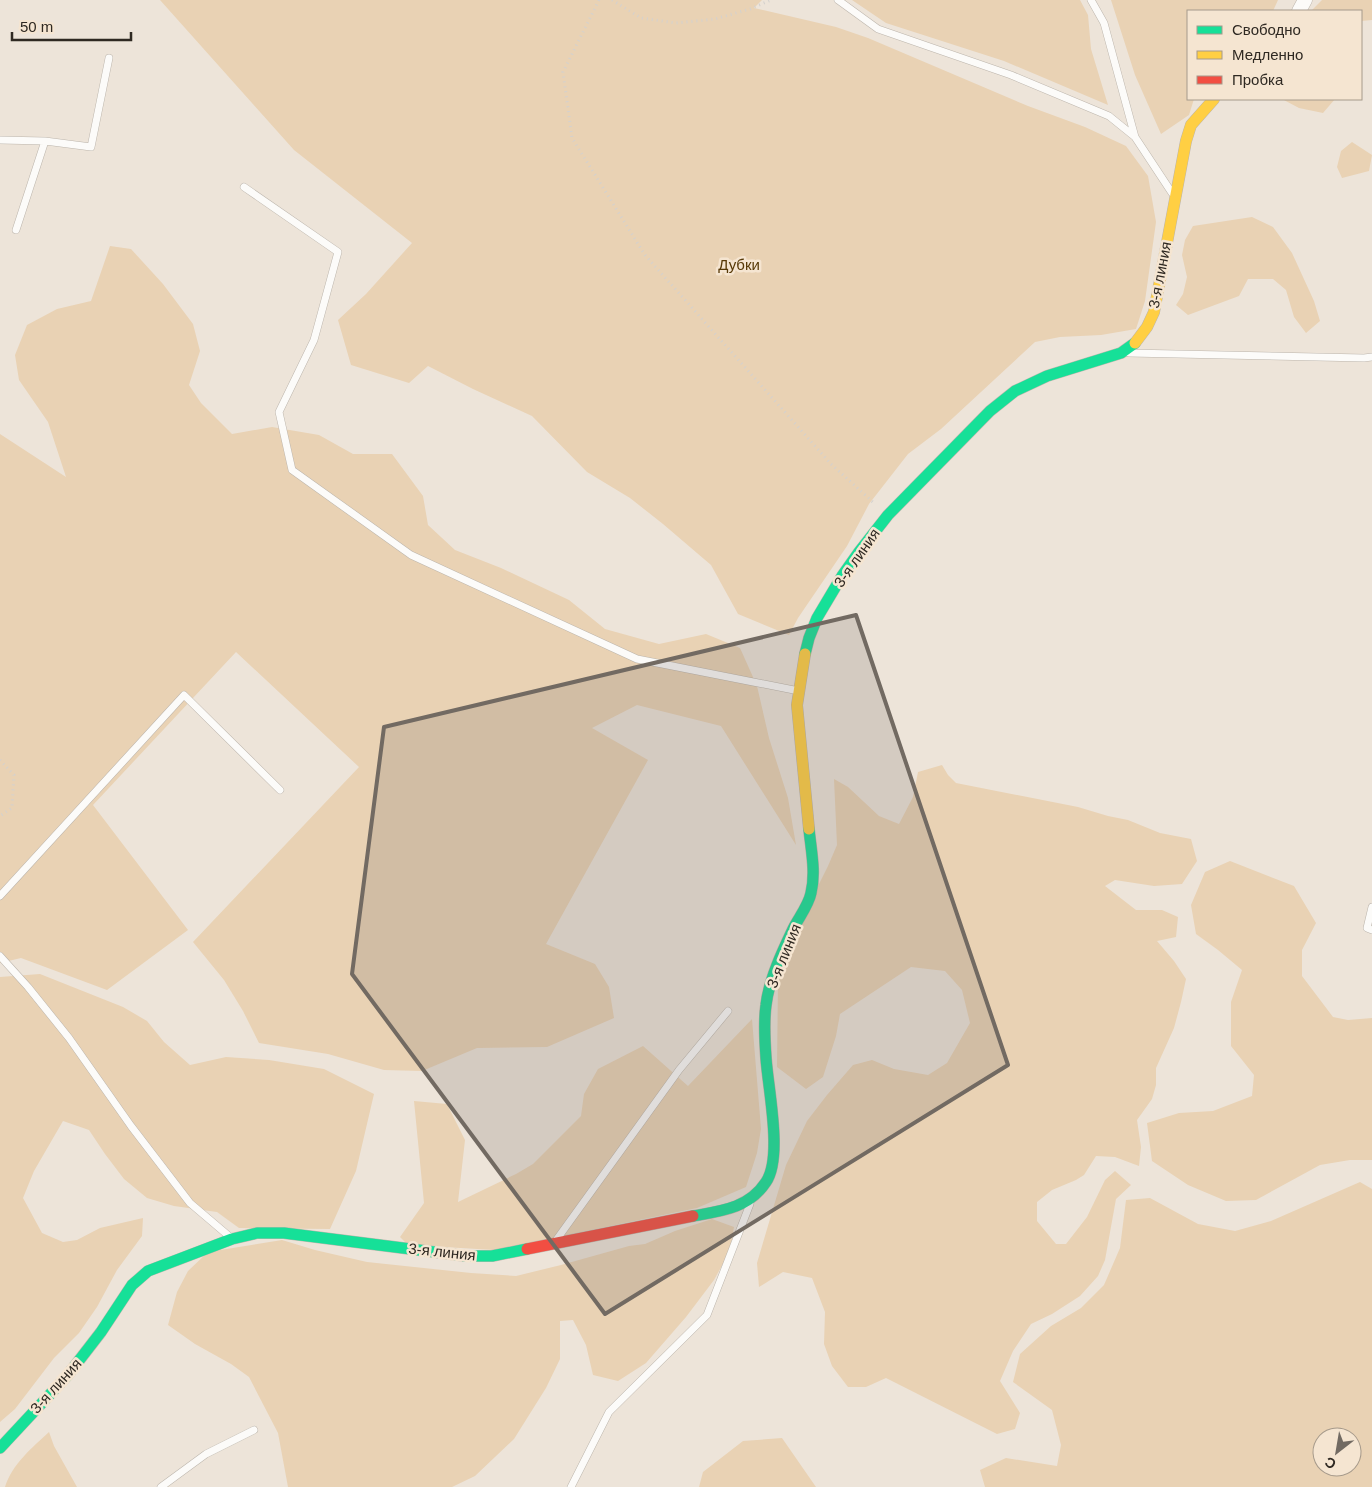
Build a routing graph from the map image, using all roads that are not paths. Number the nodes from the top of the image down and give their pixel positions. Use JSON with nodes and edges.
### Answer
{"nodes":[{"id":1,"x":838,"y":0,"type":"edge"},
{"id":2,"x":1091,"y":0,"type":"edge"},
{"id":3,"x":109,"y":58,"type":"dead end"},
{"id":4,"x":1213,"y":100,"type":"edge"},
{"id":5,"x":1135,"y":136,"type":"junction"},
{"id":6,"x":0,"y":140,"type":"edge"},
{"id":7,"x":44,"y":141,"type":"junction"},
{"id":8,"x":244,"y":187,"type":"dead end"},
{"id":9,"x":1174,"y":198,"type":"junction"},
{"id":10,"x":16,"y":230,"type":"dead end"},
{"id":11,"x":1121,"y":353,"type":"junction"},
{"id":12,"x":1372,"y":357,"type":"edge"},
{"id":13,"x":799,"y":691,"type":"junction"},
{"id":14,"x":280,"y":790,"type":"dead end"},
{"id":15,"x":0,"y":896,"type":"edge"},
{"id":16,"x":1372,"y":907,"type":"edge"},
{"id":17,"x":1372,"y":930,"type":"edge"},
{"id":18,"x":0,"y":956,"type":"edge"},
{"id":19,"x":728,"y":1011,"type":"dead end"},
{"id":20,"x":753,"y":1197,"type":"junction"},
{"id":21,"x":232,"y":1239,"type":"junction"},
{"id":22,"x":553,"y":1244,"type":"junction"},
{"id":23,"x":254,"y":1430,"type":"dead end"},
{"id":24,"x":0,"y":1448,"type":"edge"},
{"id":25,"x":161,"y":1487,"type":"edge"},
{"id":26,"x":571,"y":1487,"type":"edge"}],
"edges":[{"from":1,"to":5,"type":"lane"},
{"from":2,"to":5,"type":"lane"},
{"from":3,"to":7,"type":"lane"},
{"from":4,"to":9,"type":"street","name":"3-я линия"},
{"from":5,"to":9,"type":"lane"},
{"from":6,"to":7,"type":"lane"},
{"from":7,"to":10,"type":"lane"},
{"from":8,"to":13,"type":"lane"},
{"from":9,"to":11,"type":"street","name":"3-я линия"},
{"from":11,"to":12,"type":"lane"},
{"from":11,"to":13,"type":"street","name":"3-я линия"},
{"from":13,"to":20,"type":"street","name":"3-я линия"},
{"from":14,"to":15,"type":"lane"},
{"from":16,"to":17,"type":"lane"},
{"from":18,"to":21,"type":"lane"},
{"from":19,"to":22,"type":"lane"},
{"from":20,"to":22,"type":"street","name":"3-я линия"},
{"from":20,"to":26,"type":"lane"},
{"from":21,"to":22,"type":"street","name":"3-я линия"},
{"from":21,"to":24,"type":"street","name":"3-я линия"},
{"from":23,"to":25,"type":"lane"}]}
